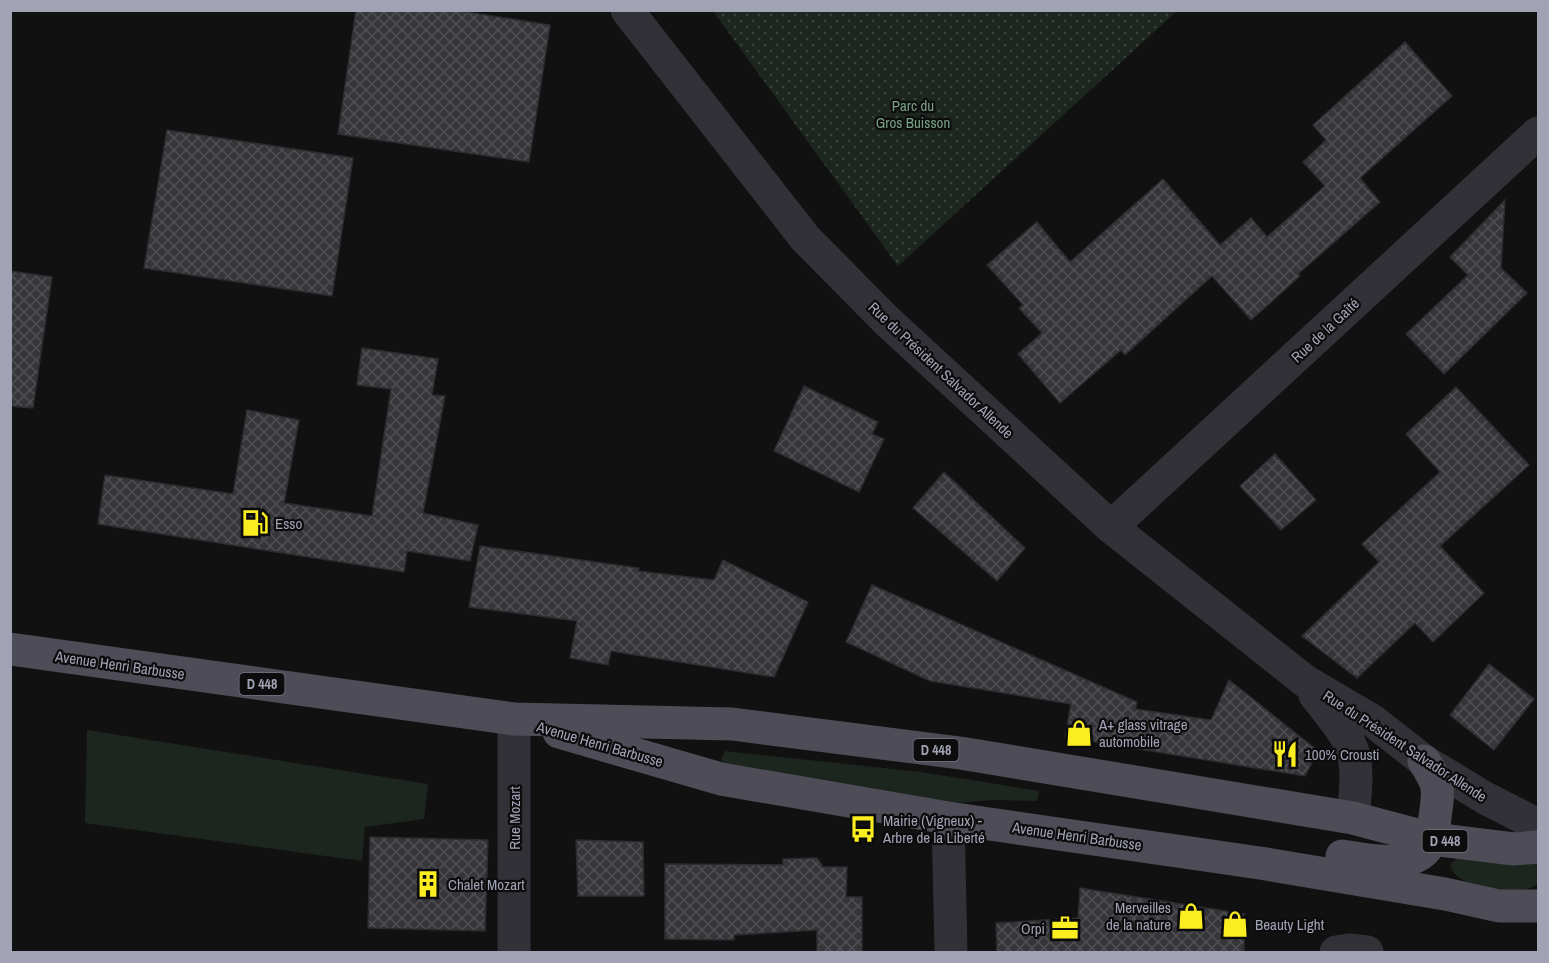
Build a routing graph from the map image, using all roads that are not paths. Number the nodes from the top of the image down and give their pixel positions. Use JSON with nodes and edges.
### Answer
{"nodes":[{"id":1,"x":627,"y":10,"type":"edge"},
{"id":2,"x":1539,"y":133,"type":"edge"},
{"id":3,"x":1111,"y":527,"type":"junction"},
{"id":4,"x":10,"y":649,"type":"edge"},
{"id":5,"x":1305,"y":681,"type":"junction"},
{"id":6,"x":514,"y":719,"type":"junction"},
{"id":7,"x":1424,"y":761,"type":"junction"},
{"id":8,"x":948,"y":818,"type":"junction"},
{"id":9,"x":1353,"y":818,"type":"junction"},
{"id":10,"x":1539,"y":825,"type":"edge"},
{"id":11,"x":1432,"y":839,"type":"junction"},
{"id":12,"x":1539,"y":847,"type":"edge"},
{"id":13,"x":1393,"y":860,"type":"junction"},
{"id":14,"x":1445,"y":894,"type":"junction"},
{"id":15,"x":1539,"y":906,"type":"edge"},
{"id":16,"x":514,"y":952,"type":"edge"},
{"id":17,"x":951,"y":952,"type":"edge"},
{"id":18,"x":1336,"y":952,"type":"edge"},
{"id":19,"x":1367,"y":952,"type":"edge"}],
"edges":[{"from":1,"to":3,"type":"street","name":"Rue du Président Salvador Allende"},
{"from":2,"to":3,"type":"street","name":"Rue de la Gaîté"},
{"from":3,"to":5,"type":"street","name":"Rue du Président Salvador Allende"},
{"from":4,"to":6,"type":"main road","name":"Avenue Henri Barbusse","number":"D 448"},
{"from":5,"to":7,"type":"street","name":"Rue du Président Salvador Allende"},
{"from":5,"to":9,"type":"street","name":"Rue du Président Salvador Allende"},
{"from":6,"to":8,"type":"main road","name":"Avenue Henri Barbusse","number":"D 448"},
{"from":6,"to":9,"type":"main road","name":"Avenue Henri Barbusse","number":"D 448"},
{"from":6,"to":16,"type":"street","name":"Rue Mozart"},
{"from":7,"to":10,"type":"street","name":"Rue du Président Salvador Allende"},
{"from":7,"to":11,"type":"main road"},
{"from":8,"to":13,"type":"main road"},
{"from":8,"to":14,"type":"main road","name":"Avenue Henri Barbusse","number":"D 448"},
{"from":8,"to":17,"type":"street"},
{"from":9,"to":11,"type":"main road","name":"Avenue Henri Barbusse","number":"D 448"},
{"from":9,"to":13,"type":"main road"},
{"from":11,"to":12,"type":"main road","name":"Avenue Henri Barbusse","number":"D 448"},
{"from":11,"to":13,"type":"main road"},
{"from":13,"to":14,"type":"main road"},
{"from":14,"to":15,"type":"main road","name":"Avenue Henri Barbusse","number":"D 448"},
{"from":18,"to":19,"type":"street"}]}
